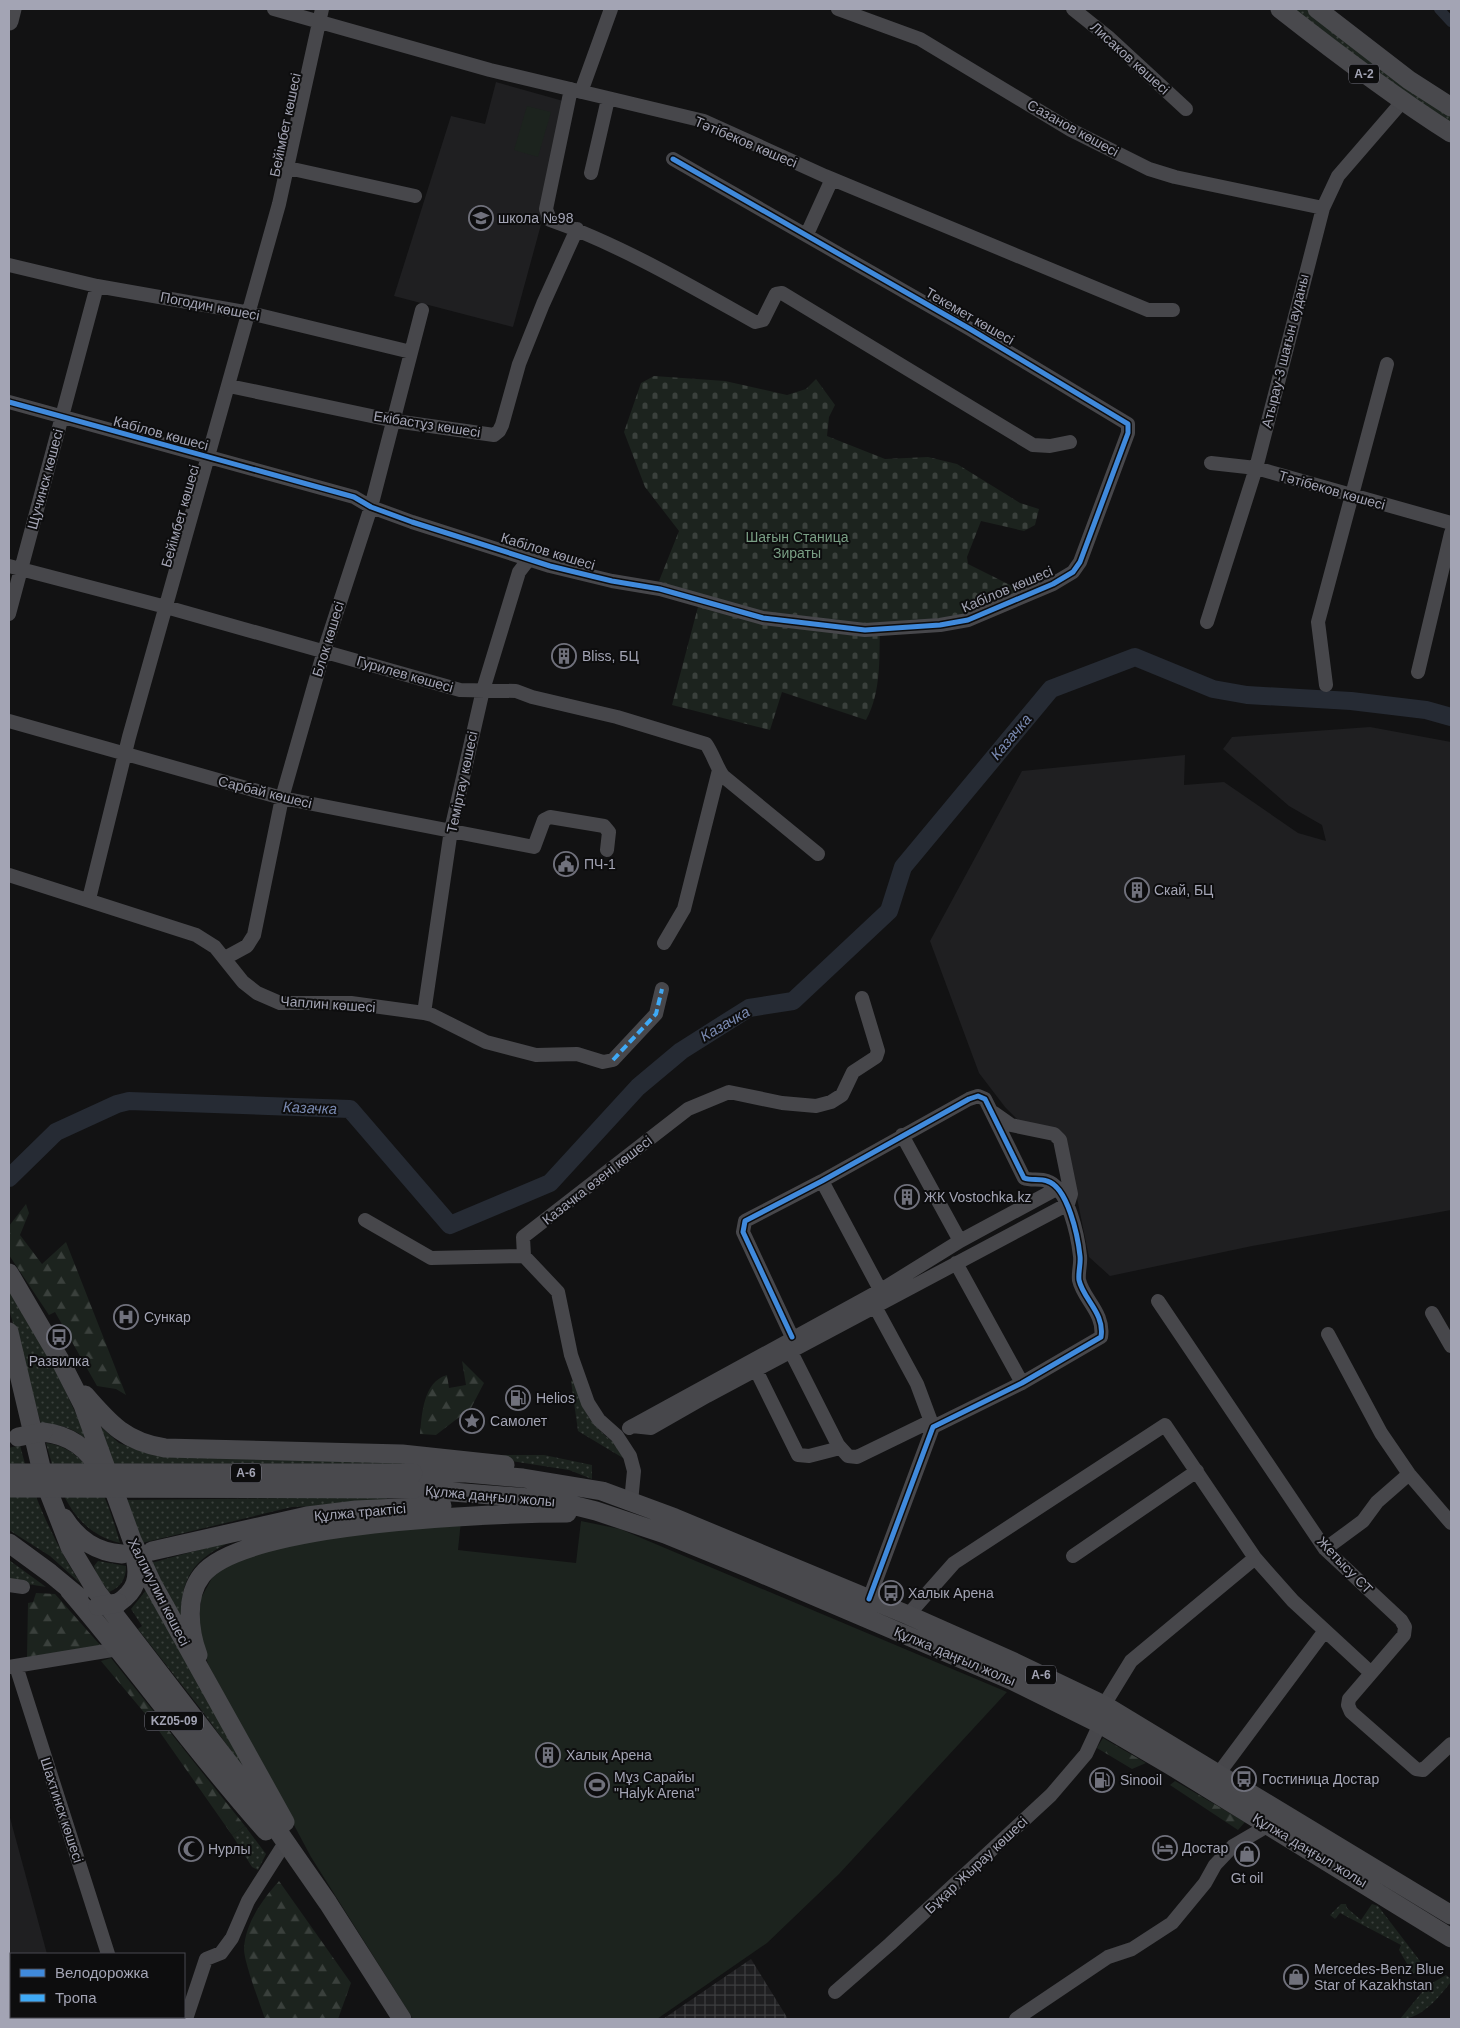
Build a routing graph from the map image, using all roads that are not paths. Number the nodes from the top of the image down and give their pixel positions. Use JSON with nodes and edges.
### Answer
{"nodes":[{"id":1,"x":12,"y":9,"type":"edge"},
{"id":2,"x":274,"y":9,"type":"edge"},
{"id":3,"x":611,"y":9,"type":"edge"},
{"id":4,"x":838,"y":9,"type":"edge"},
{"id":5,"x":1074,"y":9,"type":"edge"},
{"id":6,"x":1280,"y":9,"type":"edge"},
{"id":7,"x":1317,"y":9,"type":"edge"},
{"id":8,"x":321,"y":15,"type":"edge"},
{"id":9,"x":9,"y":22,"type":"edge"},
{"id":10,"x":576,"y":91,"type":"junction"},
{"id":11,"x":608,"y":99,"type":"junction"},
{"id":12,"x":1402,"y":102,"type":"junction"},
{"id":13,"x":1451,"y":108,"type":"edge"},
{"id":14,"x":1186,"y":109,"type":"dead end"},
{"id":15,"x":1451,"y":133,"type":"edge"},
{"id":16,"x":673,"y":158,"type":"dead end"},
{"id":17,"x":288,"y":168,"type":"junction"},
{"id":18,"x":592,"y":173,"type":"dead end"},
{"id":19,"x":832,"y":178,"type":"junction"},
{"id":20,"x":415,"y":196,"type":"dead end"},
{"id":21,"x":1323,"y":208,"type":"junction"},
{"id":22,"x":578,"y":230,"type":"junction"},
{"id":23,"x":807,"y":234,"type":"junction"},
{"id":24,"x":9,"y":265,"type":"edge"},
{"id":25,"x":96,"y":286,"type":"junction"},
{"id":26,"x":422,"y":310,"type":"dead end"},
{"id":27,"x":1173,"y":310,"type":"dead end"},
{"id":28,"x":250,"y":313,"type":"junction"},
{"id":29,"x":411,"y":352,"type":"junction"},
{"id":30,"x":1387,"y":364,"type":"dead end"},
{"id":31,"x":229,"y":386,"type":"junction"},
{"id":32,"x":9,"y":402,"type":"edge"},
{"id":33,"x":62,"y":417,"type":"junction"},
{"id":34,"x":394,"y":421,"type":"junction"},
{"id":35,"x":1070,"y":442,"type":"dead end"},
{"id":36,"x":209,"y":457,"type":"junction"},
{"id":37,"x":1211,"y":463,"type":"dead end"},
{"id":38,"x":1256,"y":468,"type":"junction"},
{"id":39,"x":1352,"y":496,"type":"junction"},
{"id":40,"x":371,"y":507,"type":"junction"},
{"id":41,"x":1451,"y":523,"type":"edge"},
{"id":42,"x":1451,"y":533,"type":"edge"},
{"id":43,"x":529,"y":559,"type":"junction"},
{"id":44,"x":1080,"y":562,"type":"joint"},
{"id":45,"x":15,"y":567,"type":"edge"},
{"id":46,"x":166,"y":607,"type":"junction"},
{"id":47,"x":9,"y":614,"type":"edge"},
{"id":48,"x":1207,"y":622,"type":"dead end"},
{"id":49,"x":324,"y":652,"type":"junction"},
{"id":50,"x":1418,"y":672,"type":"dead end"},
{"id":51,"x":1326,"y":686,"type":"dead end"},
{"id":52,"x":483,"y":690,"type":"junction"},
{"id":53,"x":9,"y":721,"type":"edge"},
{"id":54,"x":125,"y":753,"type":"junction"},
{"id":55,"x":719,"y":770,"type":"junction"},
{"id":56,"x":282,"y":798,"type":"junction"},
{"id":57,"x":451,"y":830,"type":"junction"},
{"id":58,"x":607,"y":850,"type":"dead end"},
{"id":59,"x":818,"y":854,"type":"dead end"},
{"id":60,"x":9,"y":875,"type":"edge"},
{"id":61,"x":89,"y":899,"type":"junction"},
{"id":62,"x":664,"y":943,"type":"dead end"},
{"id":63,"x":225,"y":958,"type":"junction"},
{"id":64,"x":662,"y":989,"type":"dead end"},
{"id":65,"x":862,"y":998,"type":"dead end"},
{"id":66,"x":424,"y":1013,"type":"junction"},
{"id":67,"x":992,"y":1111,"type":"junction"},
{"id":68,"x":902,"y":1135,"type":"junction"},
{"id":69,"x":822,"y":1181,"type":"junction"},
{"id":70,"x":1058,"y":1188,"type":"junction"},
{"id":71,"x":1068,"y":1204,"type":"junction"},
{"id":72,"x":365,"y":1220,"type":"dead end"},
{"id":73,"x":960,"y":1241,"type":"junction"},
{"id":74,"x":524,"y":1256,"type":"junction"},
{"id":75,"x":956,"y":1263,"type":"junction"},
{"id":76,"x":9,"y":1273,"type":"edge"},
{"id":77,"x":878,"y":1299,"type":"junction"},
{"id":78,"x":1158,"y":1301,"type":"dead end"},
{"id":79,"x":1432,"y":1312,"type":"dead end"},
{"id":80,"x":9,"y":1332,"type":"edge"},
{"id":81,"x":1328,"y":1334,"type":"dead end"},
{"id":82,"x":792,"y":1337,"type":"junction"},
{"id":83,"x":1451,"y":1346,"type":"edge"},
{"id":84,"x":791,"y":1352,"type":"junction"},
{"id":85,"x":60,"y":1360,"type":"junction"},
{"id":86,"x":756,"y":1370,"type":"junction"},
{"id":87,"x":1022,"y":1383,"type":"junction"},
{"id":88,"x":932,"y":1424,"type":"junction"},
{"id":89,"x":632,"y":1426,"type":"junction"},
{"id":90,"x":617,"y":1436,"type":"junction"},
{"id":91,"x":13,"y":1438,"type":"edge"},
{"id":92,"x":39,"y":1440,"type":"junction"},
{"id":93,"x":840,"y":1448,"type":"junction"},
{"id":94,"x":1197,"y":1471,"type":"junction"},
{"id":95,"x":9,"y":1473,"type":"edge"},
{"id":96,"x":1409,"y":1474,"type":"junction"},
{"id":97,"x":79,"y":1480,"type":"junction"},
{"id":98,"x":414,"y":1481,"type":"junction"},
{"id":99,"x":9,"y":1488,"type":"edge"},
{"id":100,"x":602,"y":1492,"type":"junction"},
{"id":101,"x":116,"y":1500,"type":"junction"},
{"id":102,"x":631,"y":1502,"type":"junction"},
{"id":103,"x":567,"y":1513,"type":"junction"},
{"id":104,"x":629,"y":1522,"type":"junction"},
{"id":105,"x":1451,"y":1523,"type":"edge"},
{"id":106,"x":9,"y":1543,"type":"edge"},
{"id":107,"x":127,"y":1547,"type":"junction"},
{"id":108,"x":1325,"y":1549,"type":"junction"},
{"id":109,"x":1073,"y":1556,"type":"dead end"},
{"id":110,"x":1255,"y":1558,"type":"junction"},
{"id":111,"x":148,"y":1559,"type":"junction"},
{"id":112,"x":69,"y":1590,"type":"junction"},
{"id":113,"x":869,"y":1599,"type":"junction"},
{"id":114,"x":908,"y":1615,"type":"junction"},
{"id":115,"x":1324,"y":1632,"type":"junction"},
{"id":116,"x":118,"y":1649,"type":"junction"},
{"id":117,"x":12,"y":1666,"type":"edge"},
{"id":118,"x":1370,"y":1672,"type":"junction"},
{"id":119,"x":1104,"y":1706,"type":"junction"},
{"id":120,"x":222,"y":1709,"type":"junction"},
{"id":121,"x":1100,"y":1724,"type":"junction"},
{"id":122,"x":1450,"y":1747,"type":"edge"},
{"id":123,"x":1219,"y":1773,"type":"junction"},
{"id":124,"x":1268,"y":1825,"type":"junction"},
{"id":125,"x":282,"y":1849,"type":"junction"},
{"id":126,"x":328,"y":1903,"type":"junction"},
{"id":127,"x":1451,"y":1915,"type":"edge"},
{"id":128,"x":1449,"y":1936,"type":"edge"},
{"id":129,"x":108,"y":1953,"type":"edge"},
{"id":130,"x":835,"y":1992,"type":"dead end"},
{"id":131,"x":185,"y":2017,"type":"edge"},
{"id":132,"x":402,"y":2019,"type":"edge"},
{"id":133,"x":1016,"y":2019,"type":"edge"}],
"edges":[{"from":1,"to":9,"type":"main road"},
{"from":2,"to":8,"type":"street","name":"Тәтібеков көшесі"},
{"from":3,"to":10,"type":"street"},
{"from":4,"to":21,"type":"street","name":"Сазанов көшесі"},
{"from":5,"to":14,"type":"street","name":"Лисаков көшесі"},
{"from":6,"to":12,"type":"main road","number":"A-2"},
{"from":7,"to":13,"type":"main road","number":"A-2"},
{"from":8,"to":10,"type":"street","name":"Тәтібеков көшесі"},
{"from":8,"to":17,"type":"street","name":"Бейімбет көшесі"},
{"from":10,"to":11,"type":"street","name":"Тәтібеков көшесі"},
{"from":10,"to":22,"type":"street"},
{"from":11,"to":18,"type":"street"},
{"from":11,"to":19,"type":"street","name":"Тәтібеков көшесі"},
{"from":12,"to":15,"type":"main road","number":"A-2"},
{"from":12,"to":21,"type":"street","name":"Атырау-3 шағын ауданы"},
{"from":16,"to":23,"type":"street","name":"Текемет көшесі"},
{"from":17,"to":20,"type":"street"},
{"from":17,"to":28,"type":"street","name":"Бейімбет көшесі"},
{"from":19,"to":23,"type":"street"},
{"from":19,"to":27,"type":"street","name":"Тәтібеков көшесі"},
{"from":21,"to":38,"type":"street","name":"Атырау-3 шағын ауданы"},
{"from":22,"to":34,"type":"street","name":"Екібастұз көшесі"},
{"from":22,"to":35,"type":"street"},
{"from":23,"to":44,"type":"street","name":"Текемет көшесі"},
{"from":24,"to":25,"type":"street","name":"Погодин көшесі"},
{"from":25,"to":28,"type":"street","name":"Погодин көшесі"},
{"from":25,"to":33,"type":"street","name":"Щучинск көшесі"},
{"from":26,"to":29,"type":"street","name":"Блок көшесі"},
{"from":28,"to":29,"type":"street","name":"Погодин көшесі"},
{"from":28,"to":31,"type":"street","name":"Бейімбет көшесі"},
{"from":29,"to":34,"type":"street","name":"Блок көшесі"},
{"from":30,"to":39,"type":"street"},
{"from":31,"to":34,"type":"street","name":"Екібастұз көшесі"},
{"from":31,"to":36,"type":"street","name":"Бейімбет көшесі"},
{"from":32,"to":33,"type":"street","name":"Кабілов көшесі"},
{"from":33,"to":36,"type":"street","name":"Кабілов көшесі"},
{"from":33,"to":45,"type":"street","name":"Щучинск көшесі"},
{"from":34,"to":40,"type":"street","name":"Блок көшесі"},
{"from":36,"to":40,"type":"street","name":"Кабілов көшесі"},
{"from":36,"to":46,"type":"street","name":"Бейімбет көшесі"},
{"from":37,"to":38,"type":"street","name":"Тәтібеков көшесі"},
{"from":38,"to":39,"type":"street","name":"Тәтібеков көшесі"},
{"from":38,"to":48,"type":"street","name":"Атырау-3 шағын ауданы"},
{"from":39,"to":41,"type":"street","name":"Тәтібеков көшесі"},
{"from":39,"to":51,"type":"street"},
{"from":40,"to":43,"type":"street","name":"Кабілов көшесі"},
{"from":40,"to":49,"type":"street","name":"Блок көшесі"},
{"from":42,"to":50,"type":"street"},
{"from":43,"to":44,"type":"street","name":"Кабілов көшесі"},
{"from":43,"to":52,"type":"street","name":"Теміртау көшесі"},
{"from":45,"to":46,"type":"street","name":"Гурилев көшесі"},
{"from":45,"to":47,"type":"street","name":"Щучинск көшесі"},
{"from":46,"to":49,"type":"street","name":"Гурилев көшесі"},
{"from":46,"to":54,"type":"street","name":"Бейімбет көшесі"},
{"from":49,"to":52,"type":"street","name":"Гурилев көшесі"},
{"from":49,"to":56,"type":"street","name":"Блок көшесі"},
{"from":52,"to":55,"type":"street","name":"Гурилев көшесі"},
{"from":52,"to":57,"type":"street","name":"Теміртау көшесі"},
{"from":53,"to":54,"type":"street","name":"Сарбай көшесі"},
{"from":54,"to":56,"type":"street","name":"Сарбай көшесі"},
{"from":54,"to":61,"type":"street","name":"Бейімбет көшесі"},
{"from":55,"to":59,"type":"street","name":"Гурилев көшесі"},
{"from":55,"to":62,"type":"street"},
{"from":56,"to":57,"type":"street","name":"Сарбай көшесі"},
{"from":56,"to":63,"type":"street","name":"Блок көшесі"},
{"from":57,"to":58,"type":"street","name":"Сарбай көшесі"},
{"from":57,"to":66,"type":"street","name":"Теміртау көшесі"},
{"from":60,"to":61,"type":"street","name":"Чаплин көшесі"},
{"from":61,"to":63,"type":"street","name":"Чаплин көшесі"},
{"from":63,"to":66,"type":"street","name":"Чаплин көшесі"},
{"from":64,"to":66,"type":"street","name":"Чаплин көшесі"},
{"from":65,"to":74,"type":"street","name":"Казачка өзені көшесі"},
{"from":67,"to":68,"type":"street"},
{"from":67,"to":70,"type":"street"},
{"from":67,"to":71,"type":"street"},
{"from":68,"to":69,"type":"street"},
{"from":68,"to":73,"type":"street"},
{"from":69,"to":77,"type":"street"},
{"from":69,"to":82,"type":"street"},
{"from":70,"to":71,"type":"street"},
{"from":70,"to":73,"type":"street"},
{"from":71,"to":75,"type":"street"},
{"from":71,"to":87,"type":"street"},
{"from":72,"to":74,"type":"street"},
{"from":73,"to":77,"type":"street"},
{"from":74,"to":90,"type":"street"},
{"from":75,"to":77,"type":"street"},
{"from":75,"to":87,"type":"street"},
{"from":76,"to":85,"type":"main road","name":"Халлиулин көшесі"},
{"from":77,"to":82,"type":"street"},
{"from":77,"to":84,"type":"street"},
{"from":77,"to":88,"type":"street"},
{"from":78,"to":108,"type":"street","name":"Жетысу СТ"},
{"from":79,"to":83,"type":"street"},
{"from":80,"to":92,"type":"main road"},
{"from":81,"to":96,"type":"street"},
{"from":82,"to":89,"type":"street"},
{"from":84,"to":86,"type":"street"},
{"from":84,"to":93,"type":"street"},
{"from":85,"to":100,"type":"main road"},
{"from":85,"to":101,"type":"main road","name":"Халлиулин көшесі"},
{"from":86,"to":89,"type":"street"},
{"from":86,"to":93,"type":"street"},
{"from":87,"to":88,"type":"street"},
{"from":88,"to":93,"type":"street"},
{"from":88,"to":113,"type":"street"},
{"from":89,"to":90,"type":"street"},
{"from":90,"to":102,"type":"street"},
{"from":91,"to":92,"type":"main road","bridge":true},
{"from":92,"to":101,"type":"main road"},
{"from":92,"to":107,"type":"main road"},
{"from":92,"to":126,"type":"main road"},
{"from":94,"to":109,"type":"street"},
{"from":94,"to":110,"type":"street"},
{"from":94,"to":114,"type":"street"},
{"from":95,"to":97,"type":"main road","bridge":true},
{"from":96,"to":105,"type":"street"},
{"from":96,"to":108,"type":"street"},
{"from":97,"to":98,"type":"main road","number":"A-6","bridge":true},
{"from":97,"to":99,"type":"main road","bridge":true},
{"from":98,"to":100,"type":"main road","name":"Құлжа даңғыл жолы","number":"A-6"},
{"from":98,"to":104,"type":"main road","name":"Құлжа даңғыл жолы","number":"A-6"},
{"from":100,"to":102,"type":"main road","name":"Құлжа даңғыл жолы","number":"A-6"},
{"from":101,"to":107,"type":"main road","name":"Халлиулин көшесі"},
{"from":102,"to":113,"type":"main road","name":"Құлжа даңғыл жолы","number":"A-6"},
{"from":103,"to":104,"type":"main road","name":"Құлжа трактісі"},
{"from":103,"to":111,"type":"main road","name":"Құлжа трактісі"},
{"from":103,"to":120,"type":"main road"},
{"from":104,"to":121,"type":"main road","name":"Құлжа даңғыл жолы","number":"A-6"},
{"from":106,"to":112,"type":"main road"},
{"from":107,"to":111,"type":"main road","name":"Халлиулин көшесі"},
{"from":107,"to":112,"type":"main road","bridge":true},
{"from":108,"to":118,"type":"street","name":"Жетысу СТ"},
{"from":110,"to":115,"type":"street"},
{"from":110,"to":119,"type":"street"},
{"from":111,"to":120,"type":"main road","name":"Халлиулин көшесі","number":"KZ05-09"},
{"from":112,"to":116,"type":"main road","number":"KZ05-09"},
{"from":113,"to":114,"type":"main road","name":"Құлжа даңғыл жолы","number":"A-6"},
{"from":114,"to":119,"type":"main road","name":"Құлжа даңғыл жолы","number":"A-6"},
{"from":115,"to":118,"type":"street"},
{"from":115,"to":123,"type":"street"},
{"from":116,"to":117,"type":"street"},
{"from":116,"to":125,"type":"main road","number":"KZ05-09"},
{"from":117,"to":129,"type":"street","name":"Шахтинск көшесі"},
{"from":118,"to":122,"type":"street","name":"Жетысу СТ"},
{"from":119,"to":123,"type":"main road","name":"Құлжа даңғыл жолы","number":"A-6"},
{"from":120,"to":126,"type":"main road","name":"Халлиулин көшесі","number":"KZ05-09"},
{"from":121,"to":124,"type":"main road","name":"Құлжа даңғыл жолы","number":"A-6"},
{"from":121,"to":130,"type":"street","name":"Бұқар Жырау көшесі"},
{"from":123,"to":127,"type":"main road","name":"Құлжа даңғыл жолы","number":"A-6"},
{"from":124,"to":128,"type":"main road","name":"Құлжа даңғыл жолы","number":"A-6"},
{"from":124,"to":133,"type":"street"},
{"from":125,"to":126,"type":"main road","number":"KZ05-09"},
{"from":125,"to":131,"type":"street"},
{"from":126,"to":132,"type":"main road","number":"KZ05-09"}]}
